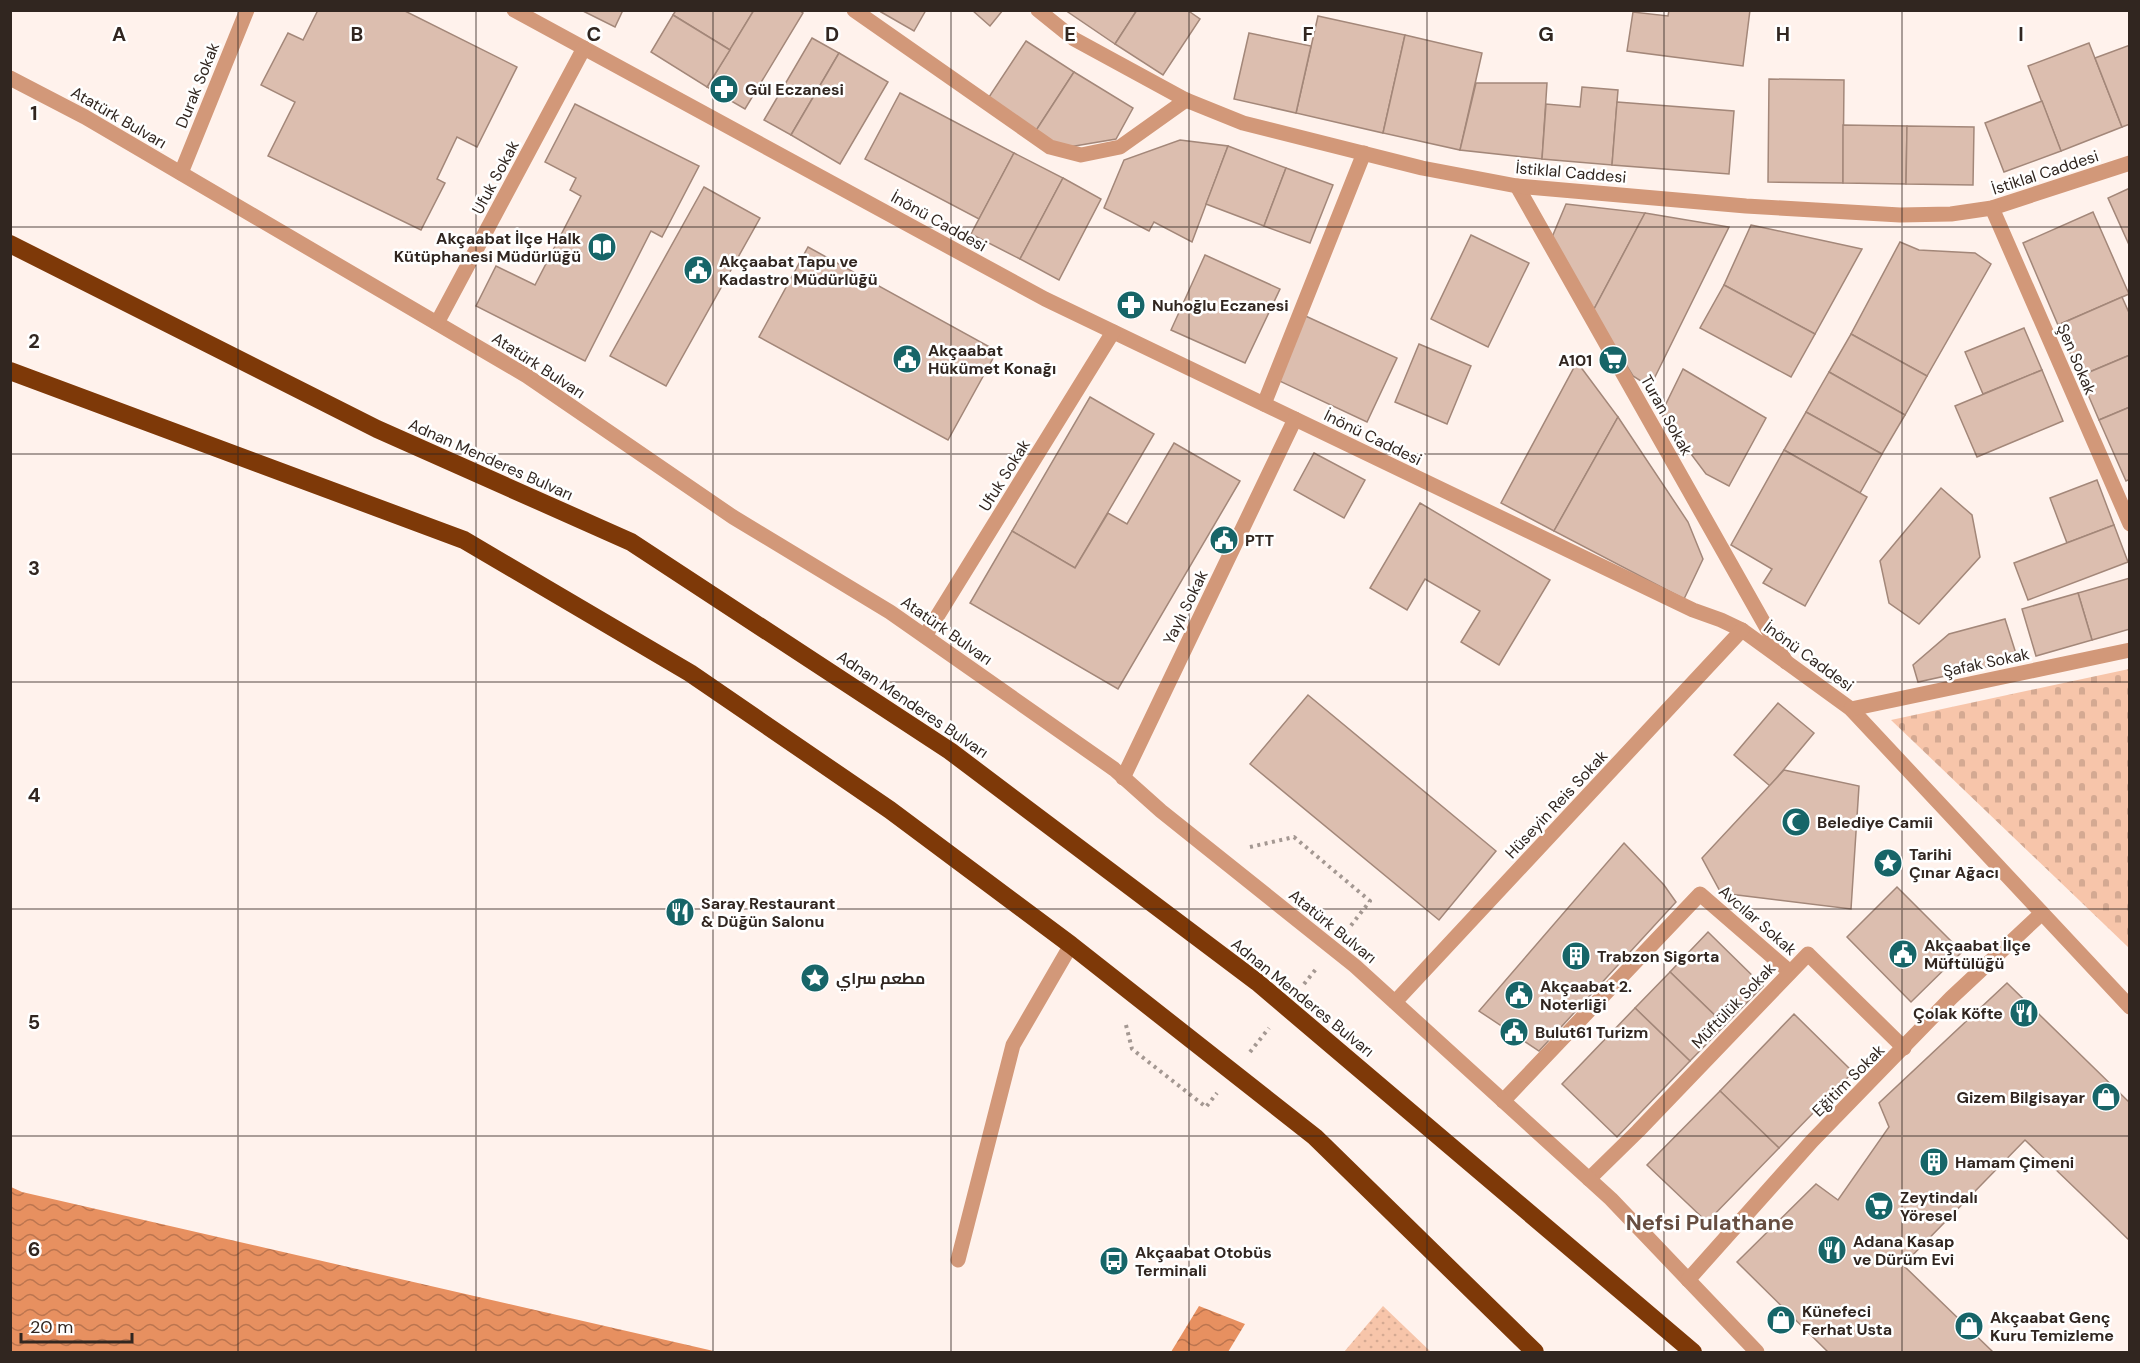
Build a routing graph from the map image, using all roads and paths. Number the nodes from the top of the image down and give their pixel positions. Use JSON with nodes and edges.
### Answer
{"nodes":[{"id":1,"x":247,"y":10,"type":"edge"},
{"id":2,"x":514,"y":10,"type":"edge"},
{"id":3,"x":854,"y":10,"type":"edge"},
{"id":4,"x":1038,"y":10,"type":"edge"},
{"id":5,"x":584,"y":48,"type":"junction"},
{"id":6,"x":10,"y":78,"type":"edge"},
{"id":7,"x":1186,"y":100,"type":"junction"},
{"id":8,"x":1364,"y":153,"type":"junction"},
{"id":9,"x":2130,"y":163,"type":"edge"},
{"id":10,"x":181,"y":173,"type":"junction"},
{"id":11,"x":1517,"y":186,"type":"junction"},
{"id":12,"x":1992,"y":208,"type":"junction"},
{"id":13,"x":10,"y":244,"type":"edge"},
{"id":14,"x":437,"y":323,"type":"junction"},
{"id":15,"x":1113,"y":332,"type":"junction"},
{"id":16,"x":10,"y":371,"type":"edge"},
{"id":17,"x":1264,"y":404,"type":"junction"},
{"id":18,"x":1295,"y":419,"type":"junction"},
{"id":19,"x":2130,"y":524,"type":"edge"},
{"id":20,"x":1742,"y":630,"type":"junction"},
{"id":21,"x":925,"y":636,"type":"junction"},
{"id":22,"x":2130,"y":650,"type":"edge"},
{"id":23,"x":1786,"y":662,"type":"junction"},
{"id":24,"x":1851,"y":709,"type":"junction"},
{"id":25,"x":1123,"y":778,"type":"junction"},
{"id":26,"x":1216,"y":855,"type":"junction"},
{"id":27,"x":1370,"y":902,"type":"dead end"},
{"id":28,"x":2042,"y":913,"type":"junction"},
{"id":29,"x":1071,"y":945,"type":"junction"},
{"id":30,"x":1790,"y":972,"type":"junction"},
{"id":31,"x":1116,"y":980,"type":"junction"},
{"id":32,"x":1395,"y":1002,"type":"junction"},
{"id":33,"x":2130,"y":1007,"type":"edge"},
{"id":34,"x":1904,"y":1048,"type":"junction"},
{"id":35,"x":1503,"y":1101,"type":"junction"},
{"id":36,"x":1206,"y":1107,"type":"dead end"},
{"id":37,"x":1589,"y":1179,"type":"junction"},
{"id":38,"x":958,"y":1260,"type":"dead end"},
{"id":39,"x":1688,"y":1280,"type":"junction"},
{"id":40,"x":1535,"y":1353,"type":"edge"},
{"id":41,"x":1693,"y":1353,"type":"edge"},
{"id":42,"x":1756,"y":1353,"type":"edge"}],
"edges":[{"from":1,"to":10,"type":"street","name":"Durak Sokak"},
{"from":2,"to":5,"type":"street","name":"İnönü Caddesi"},
{"from":3,"to":7,"type":"street"},
{"from":4,"to":7,"type":"street","name":"İstiklal Caddesi"},
{"from":5,"to":14,"type":"street","name":"Ufuk Sokak"},
{"from":5,"to":15,"type":"street","name":"İnönü Caddesi"},
{"from":6,"to":10,"type":"street","name":"Atatürk Bulvarı"},
{"from":7,"to":8,"type":"street","name":"İstiklal Caddesi"},
{"from":8,"to":11,"type":"street","name":"İstiklal Caddesi"},
{"from":8,"to":17,"type":"street"},
{"from":9,"to":12,"type":"street","name":"İstiklal Caddesi"},
{"from":10,"to":14,"type":"street","name":"Atatürk Bulvarı"},
{"from":11,"to":12,"type":"street","name":"İstiklal Caddesi"},
{"from":11,"to":23,"type":"street","name":"Turan Sokak"},
{"from":12,"to":19,"type":"street","name":"Şen Sokak"},
{"from":13,"to":41,"type":"highway","name":"Adnan Menderes Bulvarı"},
{"from":14,"to":21,"type":"street","name":"Atatürk Bulvarı"},
{"from":15,"to":17,"type":"street","name":"İnönü Caddesi"},
{"from":15,"to":21,"type":"street","name":"Ufuk Sokak"},
{"from":16,"to":29,"type":"highway"},
{"from":17,"to":18,"type":"street","name":"İnönü Caddesi"},
{"from":18,"to":20,"type":"street","name":"İnönü Caddesi"},
{"from":18,"to":25,"type":"street","name":"Yaylı Sokak"},
{"from":20,"to":23,"type":"street","name":"İnönü Caddesi"},
{"from":20,"to":32,"type":"street","name":"Hüseyin Reis Sokak"},
{"from":21,"to":25,"type":"street","name":"Atatürk Bulvarı"},
{"from":22,"to":24,"type":"street","name":"Şafak Sokak"},
{"from":23,"to":24,"type":"street","name":"İnönü Caddesi"},
{"from":24,"to":28,"type":"street","name":"İnönü Caddesi"},
{"from":25,"to":26,"type":"street","name":"Atatürk Bulvarı"},
{"from":26,"to":27,"type":"path"},
{"from":26,"to":32,"type":"street","name":"Atatürk Bulvarı"},
{"from":28,"to":33,"type":"street","name":"İnönü Caddesi"},
{"from":28,"to":34,"type":"street","name":"Eğitim Sokak"},
{"from":29,"to":31,"type":"highway"},
{"from":29,"to":38,"type":"street"},
{"from":30,"to":34,"type":"street","name":"Müftülük Sokak"},
{"from":30,"to":35,"type":"street","name":"Avcılar Sokak"},
{"from":30,"to":37,"type":"street","name":"Müftülük Sokak"},
{"from":31,"to":36,"type":"path"},
{"from":31,"to":40,"type":"highway"},
{"from":32,"to":35,"type":"street","name":"Atatürk Bulvarı"},
{"from":34,"to":39,"type":"street","name":"Eğitim Sokak"},
{"from":35,"to":37,"type":"street","name":"Atatürk Bulvarı"},
{"from":37,"to":39,"type":"street","name":"Atatürk Bulvarı"},
{"from":39,"to":42,"type":"street","name":"Atatürk Bulvarı"}]}
